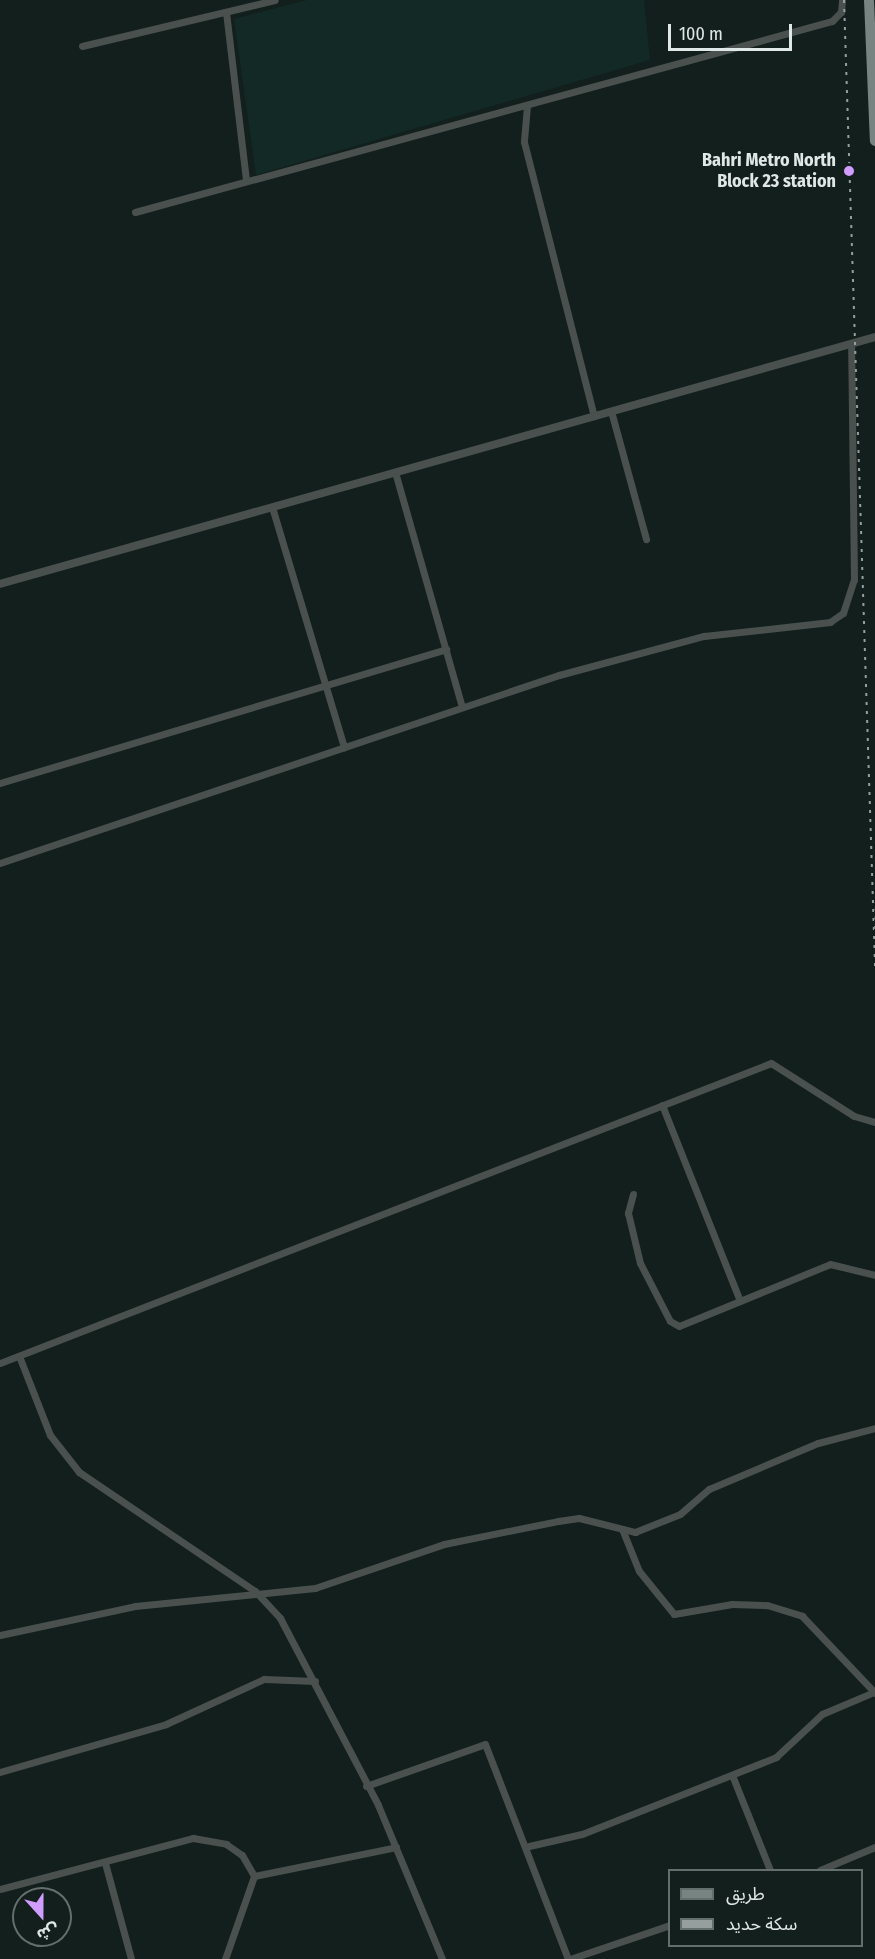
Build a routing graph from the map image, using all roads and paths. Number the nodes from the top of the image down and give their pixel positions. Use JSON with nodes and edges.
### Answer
{"nodes":[{"id":1,"x":275,"y":0,"type":"edge"},
{"id":2,"x":842,"y":0,"type":"edge"},
{"id":3,"x":869,"y":0,"type":"edge"},
{"id":4,"x":226,"y":12,"type":"junction"},
{"id":5,"x":82,"y":46,"type":"dead end"},
{"id":6,"x":527,"y":106,"type":"junction"},
{"id":7,"x":875,"y":141,"type":"edge"},
{"id":8,"x":246,"y":179,"type":"junction"},
{"id":9,"x":135,"y":212,"type":"dead end"},
{"id":10,"x":875,"y":337,"type":"edge"},
{"id":11,"x":851,"y":347,"type":"junction"},
{"id":12,"x":611,"y":411,"type":"junction"},
{"id":13,"x":594,"y":416,"type":"junction"},
{"id":14,"x":395,"y":472,"type":"junction"},
{"id":15,"x":272,"y":507,"type":"junction"},
{"id":16,"x":646,"y":539,"type":"dead end"},
{"id":17,"x":0,"y":584,"type":"edge"},
{"id":18,"x":446,"y":649,"type":"junction"},
{"id":19,"x":326,"y":685,"type":"junction"},
{"id":20,"x":462,"y":707,"type":"junction"},
{"id":21,"x":344,"y":747,"type":"junction"},
{"id":22,"x":0,"y":783,"type":"edge"},
{"id":23,"x":0,"y":863,"type":"edge"},
{"id":24,"x":662,"y":1105,"type":"junction"},
{"id":25,"x":875,"y":1122,"type":"edge"},
{"id":26,"x":633,"y":1194,"type":"dead end"},
{"id":27,"x":875,"y":1275,"type":"edge"},
{"id":28,"x":740,"y":1301,"type":"junction"},
{"id":29,"x":19,"y":1356,"type":"junction"},
{"id":30,"x":0,"y":1363,"type":"edge"},
{"id":31,"x":875,"y":1428,"type":"edge"},
{"id":32,"x":622,"y":1529,"type":"junction"},
{"id":33,"x":255,"y":1591,"type":"junction"},
{"id":34,"x":0,"y":1635,"type":"edge"},
{"id":35,"x":315,"y":1681,"type":"junction"},
{"id":36,"x":875,"y":1692,"type":"edge"},
{"id":37,"x":0,"y":1772,"type":"edge"},
{"id":38,"x":732,"y":1774,"type":"junction"},
{"id":39,"x":366,"y":1786,"type":"junction"},
{"id":40,"x":528,"y":1846,"type":"junction"},
{"id":41,"x":396,"y":1847,"type":"junction"},
{"id":42,"x":875,"y":1847,"type":"edge"},
{"id":43,"x":105,"y":1863,"type":"junction"},
{"id":44,"x":770,"y":1869,"type":"edge"},
{"id":45,"x":822,"y":1869,"type":"edge"},
{"id":46,"x":254,"y":1876,"type":"junction"},
{"id":47,"x":0,"y":1889,"type":"edge"},
{"id":48,"x":668,"y":1926,"type":"edge"},
{"id":49,"x":131,"y":1959,"type":"edge"},
{"id":50,"x":225,"y":1959,"type":"edge"},
{"id":51,"x":442,"y":1959,"type":"edge"},
{"id":52,"x":569,"y":1959,"type":"edge"}],
"edges":[{"from":1,"to":4,"type":"street"},
{"from":2,"to":6,"type":"street"},
{"from":3,"to":7,"type":"main road"},
{"from":4,"to":5,"type":"street"},
{"from":4,"to":8,"type":"street"},
{"from":6,"to":8,"type":"street"},
{"from":6,"to":13,"type":"street"},
{"from":8,"to":9,"type":"street"},
{"from":10,"to":11,"type":"street"},
{"from":11,"to":12,"type":"street"},
{"from":11,"to":20,"type":"street"},
{"from":12,"to":13,"type":"street"},
{"from":12,"to":16,"type":"street"},
{"from":13,"to":14,"type":"street"},
{"from":14,"to":15,"type":"street"},
{"from":14,"to":18,"type":"street"},
{"from":15,"to":17,"type":"street"},
{"from":15,"to":19,"type":"street"},
{"from":18,"to":19,"type":"street"},
{"from":18,"to":20,"type":"street"},
{"from":19,"to":21,"type":"street"},
{"from":19,"to":22,"type":"street"},
{"from":20,"to":21,"type":"street"},
{"from":21,"to":23,"type":"street"},
{"from":24,"to":25,"type":"street"},
{"from":24,"to":28,"type":"street"},
{"from":24,"to":29,"type":"street"},
{"from":26,"to":28,"type":"street"},
{"from":27,"to":28,"type":"street"},
{"from":29,"to":30,"type":"street"},
{"from":29,"to":33,"type":"street"},
{"from":31,"to":32,"type":"street"},
{"from":32,"to":33,"type":"street"},
{"from":32,"to":36,"type":"street"},
{"from":33,"to":34,"type":"street"},
{"from":33,"to":35,"type":"street"},
{"from":35,"to":37,"type":"street"},
{"from":35,"to":39,"type":"street"},
{"from":36,"to":38,"type":"street"},
{"from":38,"to":40,"type":"street"},
{"from":38,"to":44,"type":"street"},
{"from":39,"to":40,"type":"street"},
{"from":39,"to":41,"type":"street"},
{"from":40,"to":52,"type":"street"},
{"from":41,"to":46,"type":"street"},
{"from":41,"to":51,"type":"street"},
{"from":42,"to":45,"type":"street"},
{"from":43,"to":46,"type":"street"},
{"from":43,"to":47,"type":"street"},
{"from":43,"to":49,"type":"street"},
{"from":46,"to":50,"type":"street"},
{"from":48,"to":52,"type":"street"}]}
